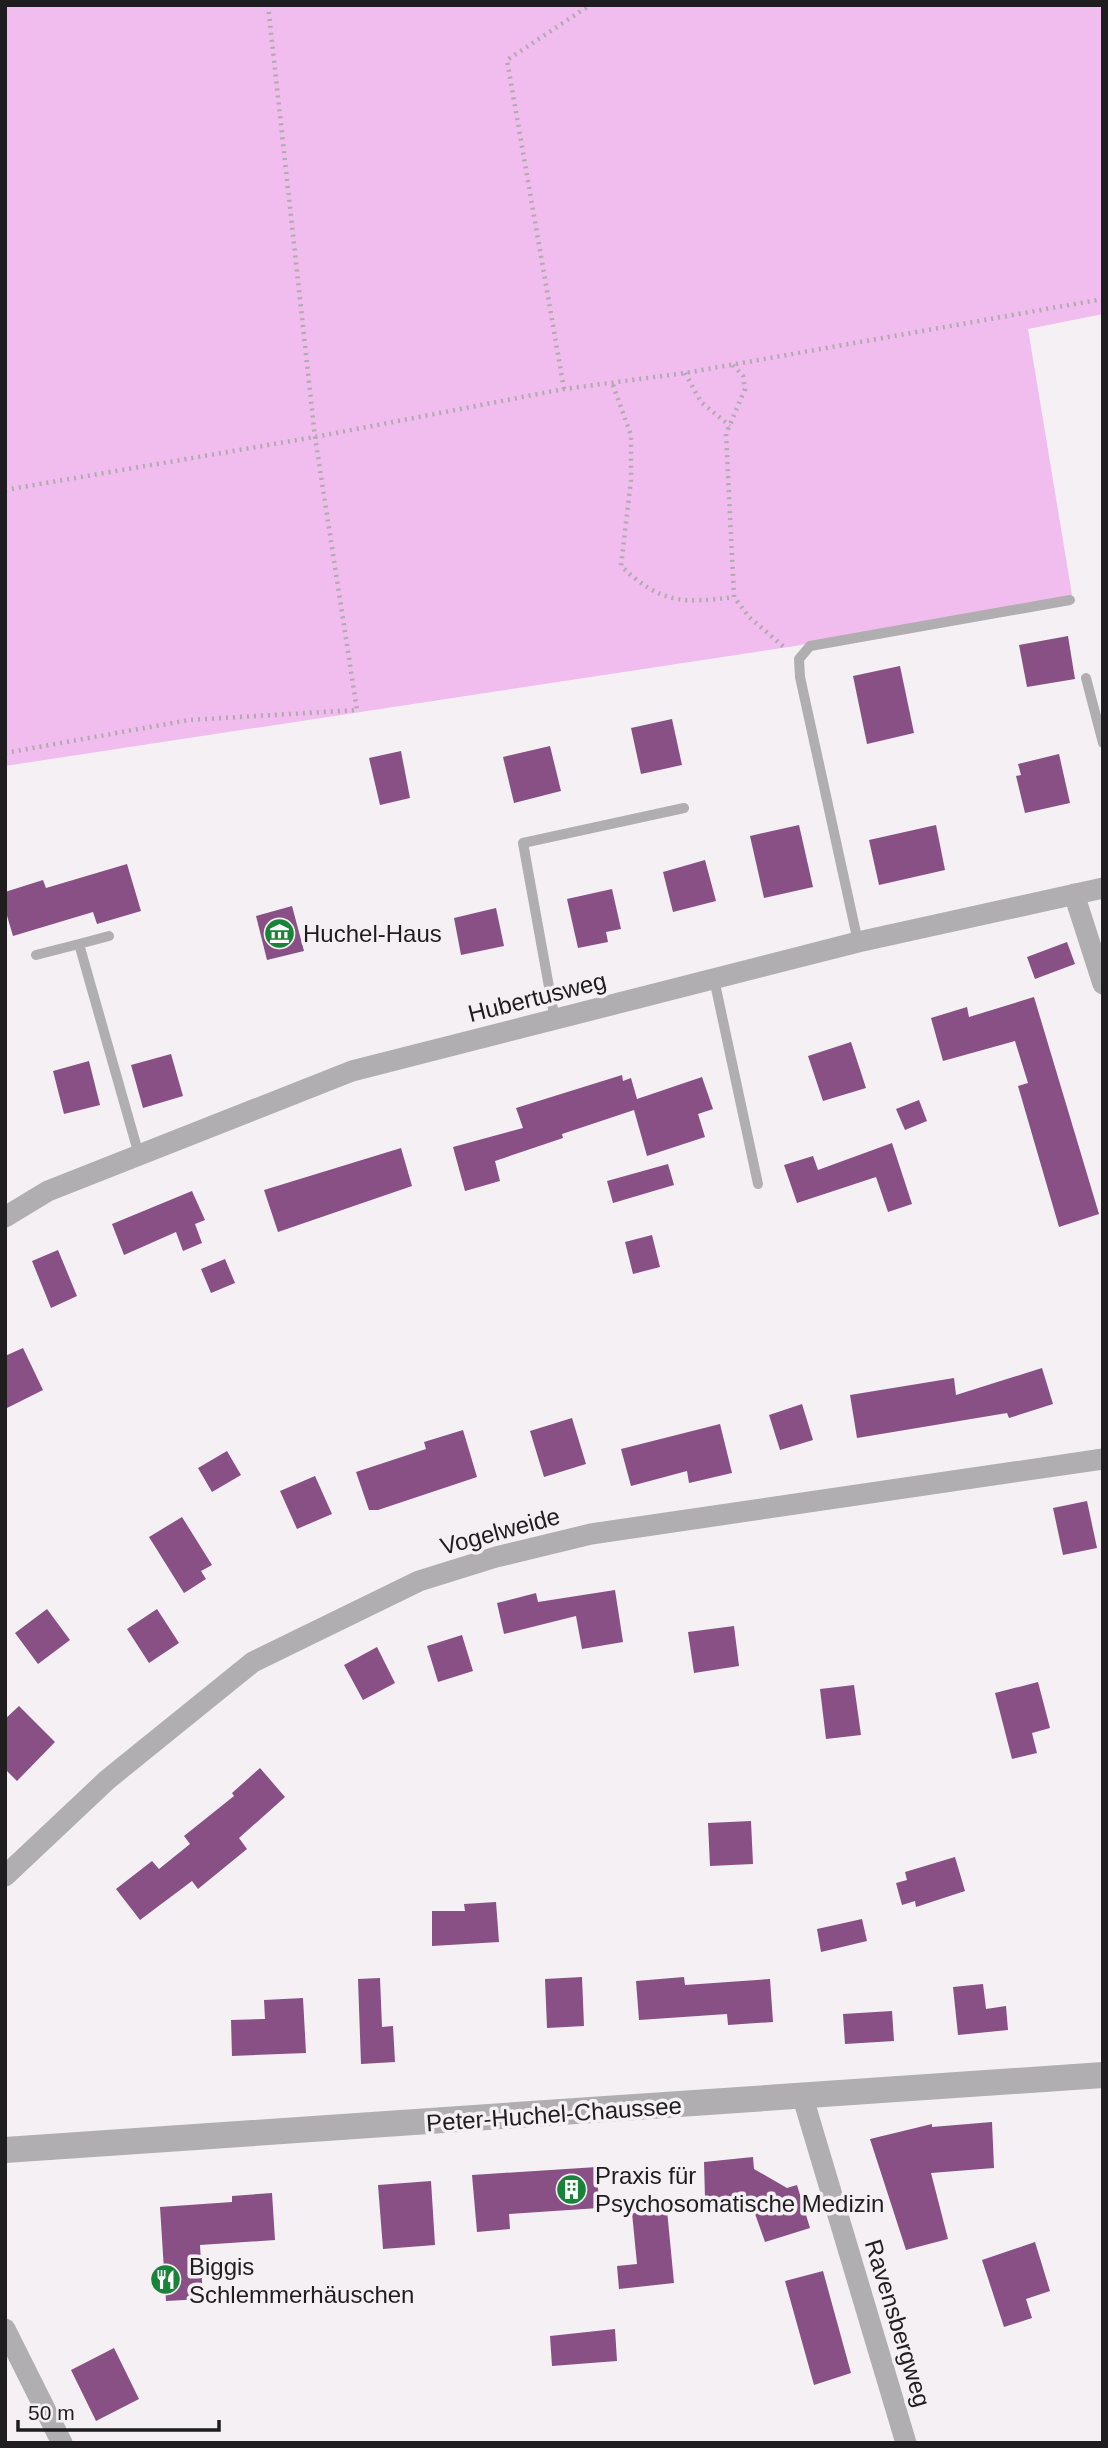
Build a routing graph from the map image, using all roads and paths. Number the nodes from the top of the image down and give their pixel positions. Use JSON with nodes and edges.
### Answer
{"nodes":[{"id":1,"x":268,"y":5,"type":"edge"},
{"id":2,"x":590,"y":5,"type":"edge"},
{"id":3,"x":1103,"y":299,"type":"edge"},
{"id":4,"x":733,"y":365,"type":"junction"},
{"id":5,"x":685,"y":373,"type":"junction"},
{"id":6,"x":613,"y":385,"type":"junction"},
{"id":7,"x":564,"y":389,"type":"junction"},
{"id":8,"x":730,"y":426,"type":"junction"},
{"id":9,"x":315,"y":437,"type":"junction"},
{"id":10,"x":5,"y":490,"type":"edge"},
{"id":11,"x":734,"y":597,"type":"junction"},
{"id":12,"x":1070,"y":600,"type":"dead end"},
{"id":13,"x":800,"y":677,"type":"junction"},
{"id":14,"x":1086,"y":678,"type":"dead end"},
{"id":15,"x":1103,"y":743,"type":"edge"},
{"id":16,"x":5,"y":753,"type":"edge"},
{"id":17,"x":684,"y":808,"type":"dead end"},
{"id":18,"x":1103,"y":888,"type":"edge"},
{"id":19,"x":1074,"y":894,"type":"junction"},
{"id":20,"x":109,"y":936,"type":"dead end"},
{"id":21,"x":858,"y":942,"type":"junction"},
{"id":22,"x":79,"y":944,"type":"junction"},
{"id":23,"x":36,"y":955,"type":"dead end"},
{"id":24,"x":714,"y":979,"type":"junction"},
{"id":25,"x":1103,"y":984,"type":"edge"},
{"id":26,"x":555,"y":1020,"type":"junction"},
{"id":27,"x":139,"y":1155,"type":"junction"},
{"id":28,"x":758,"y":1184,"type":"dead end"},
{"id":29,"x":5,"y":1217,"type":"edge"},
{"id":30,"x":1103,"y":1459,"type":"edge"},
{"id":31,"x":5,"y":1876,"type":"edge"},
{"id":32,"x":1103,"y":2075,"type":"edge"},
{"id":33,"x":803,"y":2098,"type":"junction"},
{"id":34,"x":5,"y":2150,"type":"edge"},
{"id":35,"x":5,"y":2329,"type":"edge"},
{"id":36,"x":62,"y":2443,"type":"edge"},
{"id":37,"x":906,"y":2443,"type":"edge"}],
"edges":[{"from":1,"to":9,"type":"path"},
{"from":2,"to":7,"type":"path"},
{"from":3,"to":4,"type":"path"},
{"from":4,"to":5,"type":"path"},
{"from":4,"to":8,"type":"path"},
{"from":5,"to":6,"type":"path"},
{"from":5,"to":8,"type":"path"},
{"from":6,"to":7,"type":"path"},
{"from":6,"to":11,"type":"path"},
{"from":7,"to":9,"type":"path"},
{"from":8,"to":11,"type":"path"},
{"from":9,"to":10,"type":"path"},
{"from":9,"to":16,"type":"path"},
{"from":11,"to":13,"type":"path"},
{"from":12,"to":13,"type":"lane"},
{"from":13,"to":21,"type":"lane"},
{"from":14,"to":15,"type":"lane"},
{"from":17,"to":26,"type":"lane"},
{"from":18,"to":19,"type":"street","name":"Hubertusweg"},
{"from":19,"to":21,"type":"street","name":"Hubertusweg"},
{"from":19,"to":25,"type":"street"},
{"from":20,"to":22,"type":"lane"},
{"from":21,"to":24,"type":"street","name":"Hubertusweg"},
{"from":22,"to":23,"type":"lane"},
{"from":22,"to":27,"type":"lane"},
{"from":24,"to":26,"type":"street","name":"Hubertusweg"},
{"from":24,"to":28,"type":"lane"},
{"from":26,"to":27,"type":"street","name":"Hubertusweg"},
{"from":27,"to":29,"type":"street","name":"Hubertusweg"},
{"from":30,"to":31,"type":"street","name":"Vogelweide"},
{"from":32,"to":33,"type":"street","name":"Peter-Huchel-Chaussee"},
{"from":33,"to":34,"type":"street","name":"Peter-Huchel-Chaussee"},
{"from":33,"to":37,"type":"street","name":"Ravensbergweg"},
{"from":35,"to":36,"type":"street"}]}
